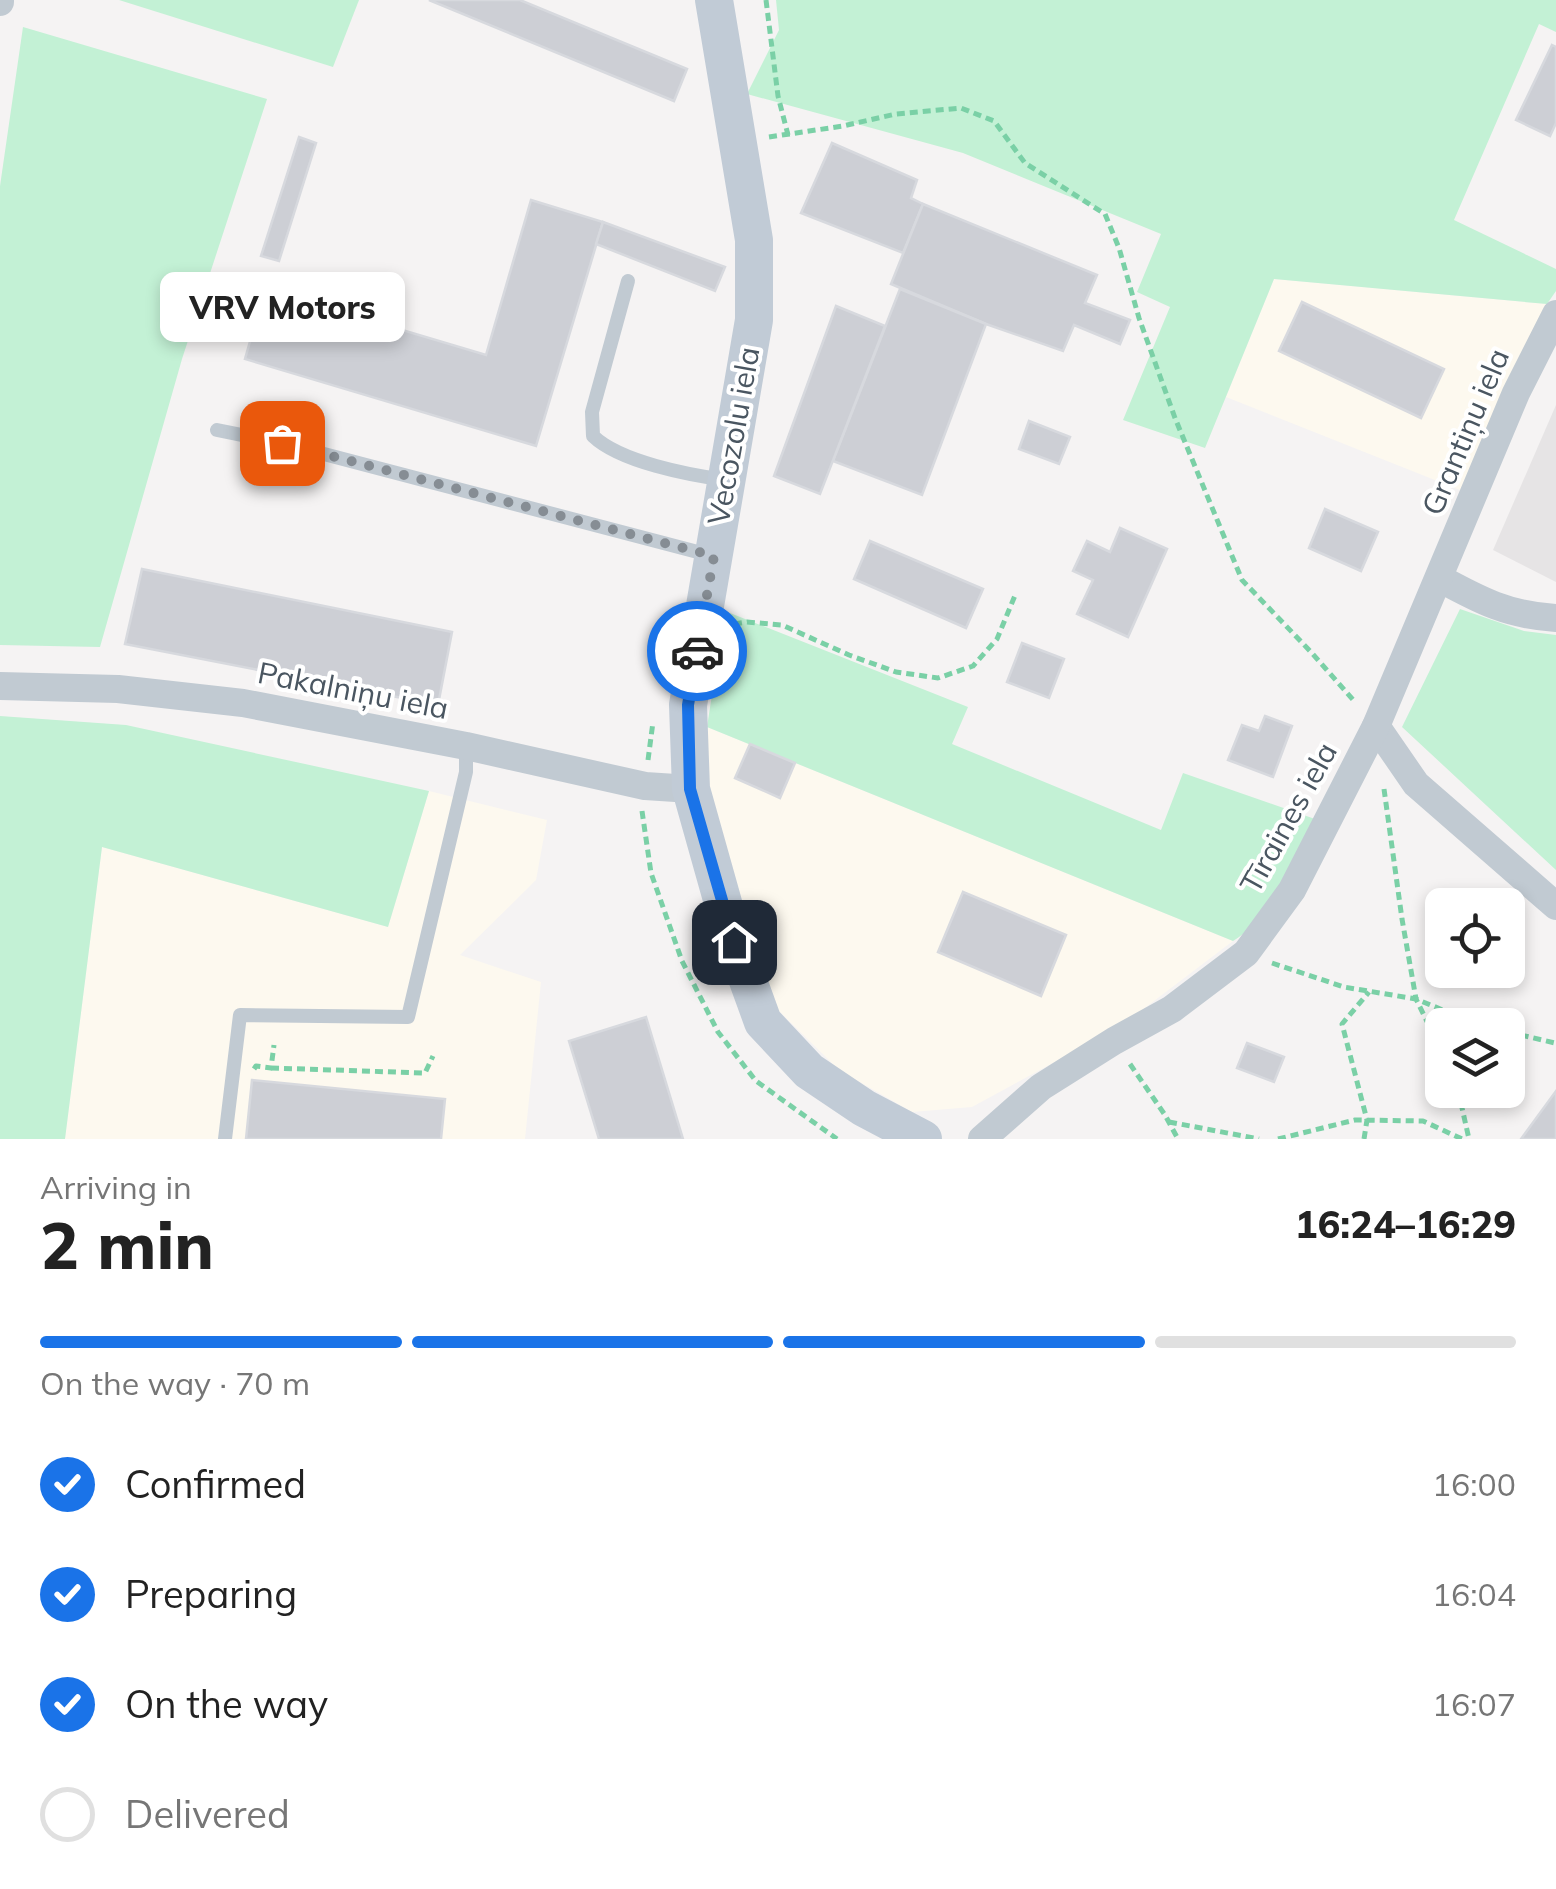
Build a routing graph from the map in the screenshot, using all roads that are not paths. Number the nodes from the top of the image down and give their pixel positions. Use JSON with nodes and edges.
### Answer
{"nodes":[{"id":1,"x":714,"y":0,"type":"edge"},
{"id":2,"x":628,"y":281,"type":"dead end"},
{"id":3,"x":1556,"y":314,"type":"edge"},
{"id":4,"x":217,"y":430,"type":"dead end"},
{"id":5,"x":726,"y":480,"type":"junction"},
{"id":6,"x":714,"y":556,"type":"junction"},
{"id":7,"x":1440,"y":578,"type":"junction"},
{"id":8,"x":1556,"y":618,"type":"edge"},
{"id":9,"x":0,"y":686,"type":"edge"},
{"id":10,"x":1376,"y":726,"type":"junction"},
{"id":11,"x":466,"y":746,"type":"junction"},
{"id":12,"x":690,"y":789,"type":"junction"},
{"id":13,"x":1556,"y":906,"type":"edge"},
{"id":14,"x":224,"y":1139,"type":"edge"},
{"id":15,"x":923,"y":1139,"type":"edge"},
{"id":16,"x":982,"y":1139,"type":"edge"}],
"edges":[{"from":1,"to":5,"type":"street","name":"Vecozolu iela"},
{"from":2,"to":5,"type":"lane"},
{"from":3,"to":7,"type":"street","name":"Grantiņu iela"},
{"from":4,"to":6,"type":"lane"},
{"from":5,"to":6,"type":"street","name":"Vecozolu iela"},
{"from":6,"to":12,"type":"street","name":"Vecozolu iela"},
{"from":7,"to":8,"type":"street"},
{"from":7,"to":10,"type":"street","name":"Tīraines iela"},
{"from":9,"to":11,"type":"street","name":"Pakalniņu iela"},
{"from":10,"to":13,"type":"street"},
{"from":10,"to":16,"type":"street","name":"Tīraines iela"},
{"from":11,"to":12,"type":"street","name":"Pakalniņu iela"},
{"from":11,"to":14,"type":"lane"},
{"from":12,"to":15,"type":"street","name":"Vecozolu iela"}]}
